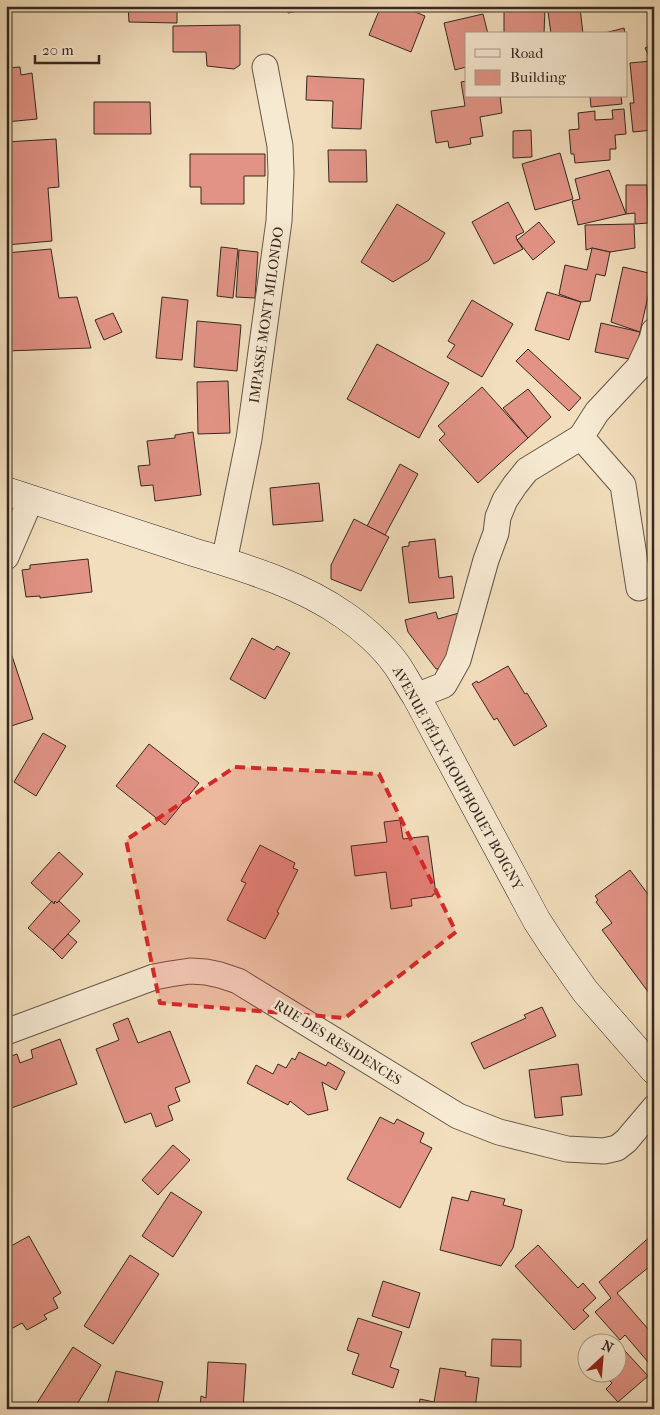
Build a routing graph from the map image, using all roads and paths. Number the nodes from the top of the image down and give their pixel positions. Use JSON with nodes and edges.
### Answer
{"nodes":[{"id":1,"x":266,"y":67,"type":"dead end"},
{"id":2,"x":654,"y":331,"type":"edge"},
{"id":3,"x":581,"y":437,"type":"junction"},
{"id":4,"x":18,"y":495,"type":"edge"},
{"id":5,"x":6,"y":557,"type":"edge"},
{"id":6,"x":224,"y":562,"type":"junction"},
{"id":7,"x":639,"y":588,"type":"dead end"},
{"id":8,"x":416,"y":696,"type":"junction"},
{"id":9,"x":6,"y":1032,"type":"edge"},
{"id":10,"x":654,"y":1070,"type":"edge"},
{"id":11,"x":654,"y":1108,"type":"edge"}],
"edges":[{"from":1,"to":6,"type":"street","name":"IMPASSE MONT MILONDO"},
{"from":2,"to":3,"type":"street"},
{"from":3,"to":7,"type":"street"},
{"from":3,"to":8,"type":"street"},
{"from":4,"to":5,"type":"street"},
{"from":4,"to":6,"type":"main road","name":"AVENUE FÉLIX HOUPHOUET BOIGNY"},
{"from":6,"to":8,"type":"main road","name":"AVENUE FÉLIX HOUPHOUET BOIGNY"},
{"from":8,"to":10,"type":"main road","name":"AVENUE FÉLIX HOUPHOUET BOIGNY"},
{"from":9,"to":11,"type":"street","name":"RUE DES RESIDENCES"}]}
